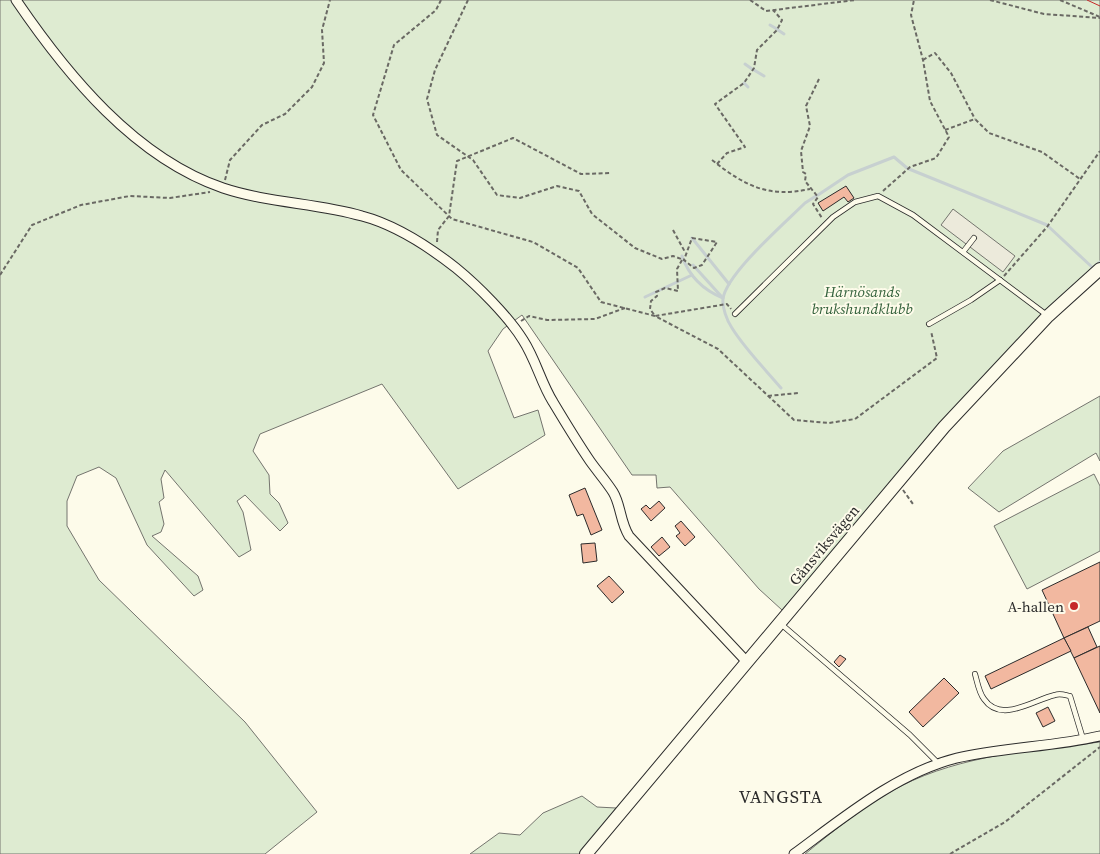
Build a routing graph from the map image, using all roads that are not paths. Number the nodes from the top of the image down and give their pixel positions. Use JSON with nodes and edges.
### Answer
{"nodes":[{"id":1,"x":16,"y":0,"type":"edge"},
{"id":2,"x":974,"y":238,"type":"dead end"},
{"id":3,"x":963,"y":252,"type":"junction"},
{"id":4,"x":1100,"y":269,"type":"edge"},
{"id":5,"x":1000,"y":280,"type":"junction"},
{"id":6,"x":735,"y":314,"type":"dead end"},
{"id":7,"x":1048,"y":316,"type":"junction"},
{"id":8,"x":929,"y":324,"type":"road end"},
{"id":9,"x":780,"y":623,"type":"junction"},
{"id":10,"x":746,"y":662,"type":"junction"},
{"id":11,"x":975,"y":674,"type":"dead end"},
{"id":12,"x":1100,"y":736,"type":"edge"},
{"id":13,"x":1083,"y":739,"type":"junction"},
{"id":14,"x":939,"y":764,"type":"junction"},
{"id":15,"x":586,"y":854,"type":"edge"},
{"id":16,"x":794,"y":854,"type":"edge"}],
"edges":[{"from":1,"to":10,"type":"street"},
{"from":2,"to":3,"type":"lane"},
{"from":3,"to":5,"type":"lane"},
{"from":3,"to":6,"type":"lane"},
{"from":4,"to":7,"type":"main road","name":"Gånsviksvägen"},
{"from":5,"to":7,"type":"lane"},
{"from":5,"to":8,"type":"lane"},
{"from":7,"to":9,"type":"main road","name":"Gånsviksvägen"},
{"from":9,"to":10,"type":"main road","name":"Gånsviksvägen"},
{"from":9,"to":14,"type":"lane"},
{"from":10,"to":15,"type":"main road","name":"Gånsviksvägen"},
{"from":11,"to":13,"type":"lane"},
{"from":12,"to":13,"type":"street"},
{"from":13,"to":14,"type":"street"},
{"from":14,"to":16,"type":"street"}]}
